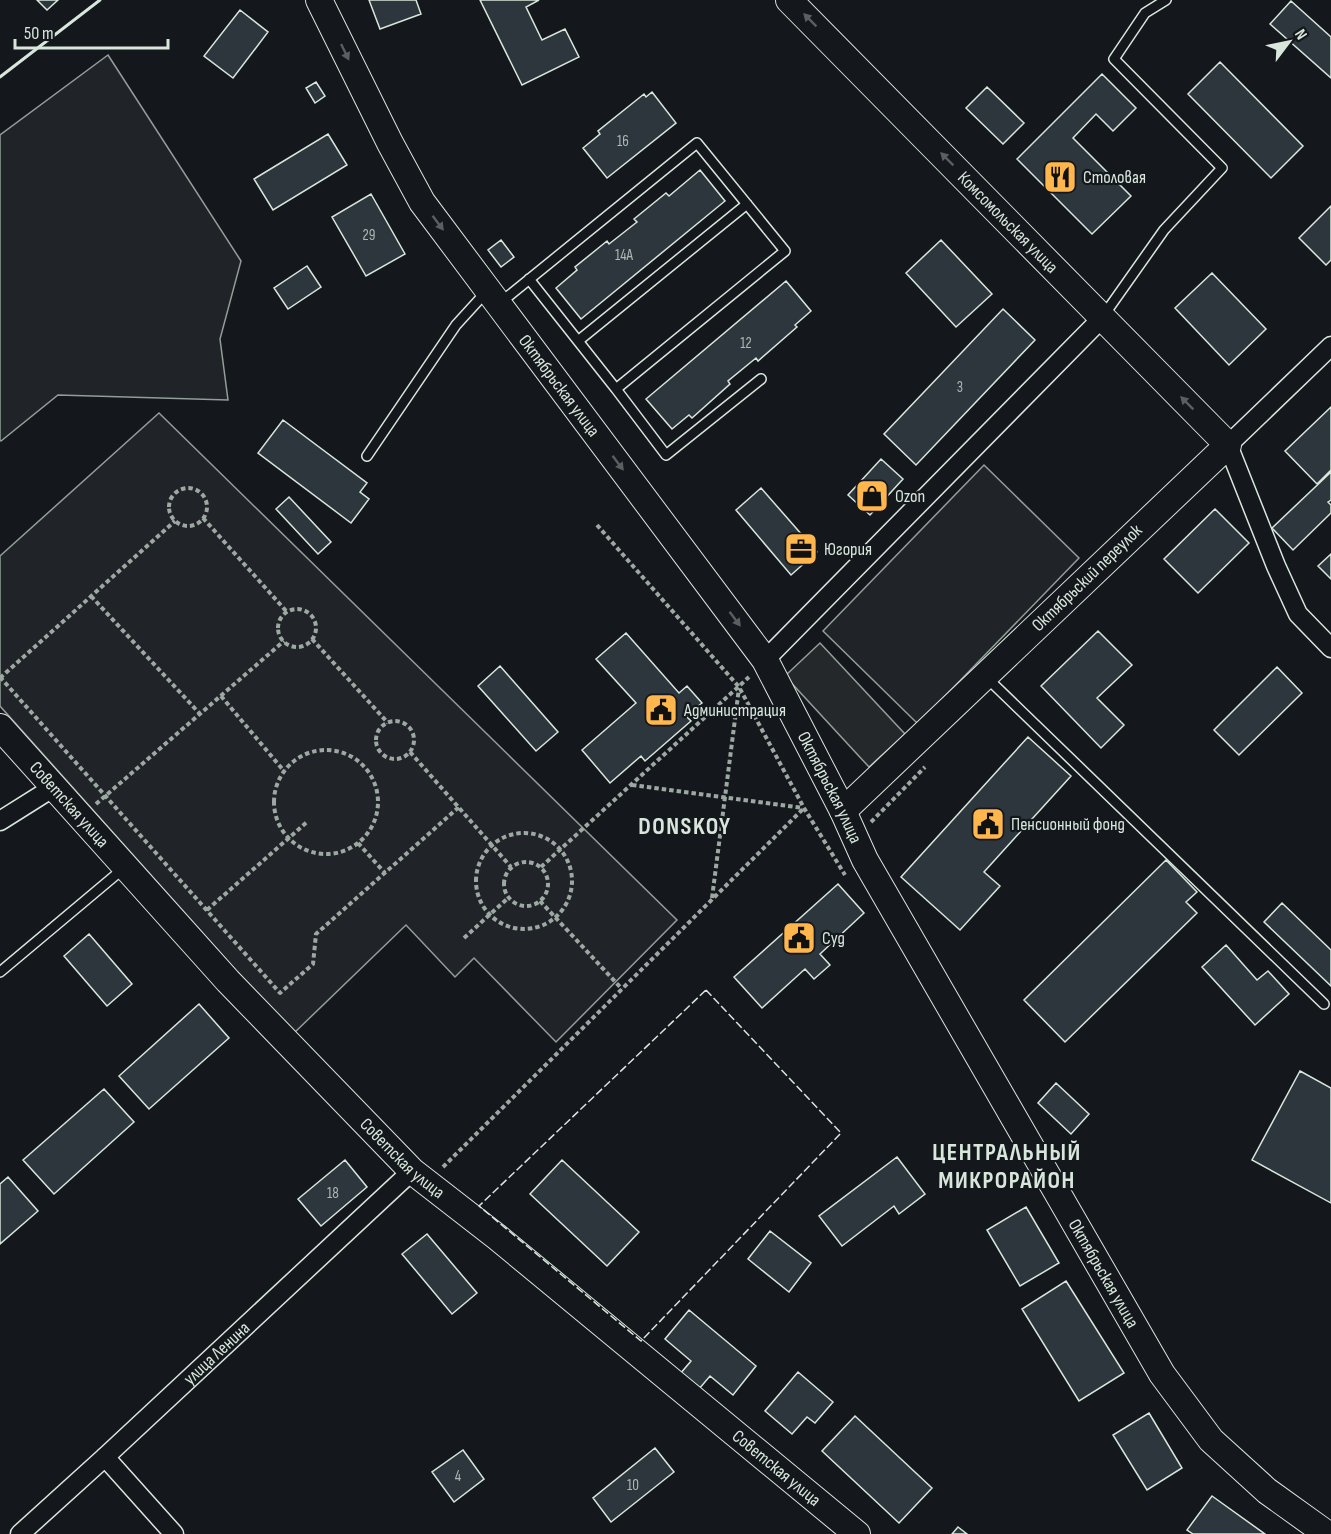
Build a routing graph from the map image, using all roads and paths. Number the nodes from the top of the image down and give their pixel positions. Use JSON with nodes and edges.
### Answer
{"nodes":[{"id":1,"x":319,"y":0,"type":"edge"},
{"id":2,"x":789,"y":0,"type":"edge"},
{"id":3,"x":1166,"y":0,"type":"edge"},
{"id":4,"x":747,"y":204,"type":"junction"},
{"id":5,"x":529,"y":279,"type":"junction"},
{"id":6,"x":493,"y":297,"type":"junction"},
{"id":7,"x":1103,"y":317,"type":"junction"},
{"id":8,"x":578,"y":341,"type":"junction"},
{"id":9,"x":1331,"y":346,"type":"edge"},
{"id":10,"x":761,"y":379,"type":"dead end"},
{"id":11,"x":615,"y":389,"type":"junction"},
{"id":12,"x":1228,"y":445,"type":"junction"},
{"id":13,"x":367,"y":456,"type":"dead end"},
{"id":14,"x":203,"y":518,"type":"junction"},
{"id":15,"x":175,"y":520,"type":"junction"},
{"id":16,"x":597,"y":525,"type":"dead end"},
{"id":17,"x":91,"y":596,"type":"junction"},
{"id":18,"x":287,"y":612,"type":"junction"},
{"id":19,"x":312,"y":639,"type":"junction"},
{"id":20,"x":284,"y":641,"type":"junction"},
{"id":21,"x":1331,"y":648,"type":"edge"},
{"id":22,"x":765,"y":660,"type":"junction"},
{"id":23,"x":985,"y":676,"type":"junction"},
{"id":24,"x":0,"y":677,"type":"edge"},
{"id":25,"x":739,"y":687,"type":"junction"},
{"id":26,"x":221,"y":696,"type":"junction"},
{"id":27,"x":200,"y":714,"type":"junction"},
{"id":28,"x":388,"y":723,"type":"junction"},
{"id":29,"x":0,"y":727,"type":"edge"},
{"id":30,"x":410,"y":752,"type":"junction"},
{"id":31,"x":928,"y":764,"type":"dead end"},
{"id":32,"x":284,"y":771,"type":"junction"},
{"id":33,"x":631,"y":785,"type":"junction"},
{"id":34,"x":54,"y":787,"type":"junction"},
{"id":35,"x":106,"y":796,"type":"junction"},
{"id":36,"x":725,"y":797,"type":"junction"},
{"id":37,"x":459,"y":807,"type":"junction"},
{"id":38,"x":804,"y":808,"type":"junction"},
{"id":39,"x":843,"y":811,"type":"junction"},
{"id":40,"x":81,"y":817,"type":"junction"},
{"id":41,"x":0,"y":821,"type":"edge"},
{"id":42,"x":307,"y":822,"type":"dead end"},
{"id":43,"x":289,"y":838,"type":"junction"},
{"id":44,"x":358,"y":843,"type":"junction"},
{"id":45,"x":492,"y":845,"type":"junction"},
{"id":46,"x":560,"y":849,"type":"junction"},
{"id":47,"x":865,"y":860,"type":"junction"},
{"id":48,"x":125,"y":867,"type":"junction"},
{"id":49,"x":511,"y":867,"type":"junction"},
{"id":50,"x":541,"y":867,"type":"junction"},
{"id":51,"x":385,"y":873,"type":"junction"},
{"id":52,"x":508,"y":898,"type":"junction"},
{"id":53,"x":712,"y":899,"type":"junction"},
{"id":54,"x":540,"y":901,"type":"junction"},
{"id":55,"x":207,"y":910,"type":"junction"},
{"id":56,"x":489,"y":915,"type":"junction"},
{"id":57,"x":556,"y":918,"type":"junction"},
{"id":58,"x":464,"y":938,"type":"dead end"},
{"id":59,"x":0,"y":972,"type":"edge"},
{"id":60,"x":622,"y":989,"type":"junction"},
{"id":61,"x":1324,"y":1004,"type":"dead end"},
{"id":62,"x":420,"y":1177,"type":"junction"},
{"id":63,"x":105,"y":1457,"type":"junction"},
{"id":64,"x":853,"y":1533,"type":"edge"},
{"id":65,"x":20,"y":1534,"type":"edge"},
{"id":66,"x":174,"y":1534,"type":"edge"},
{"id":67,"x":1327,"y":1534,"type":"edge"}],
"edges":[{"from":1,"to":6,"type":"main road","name":"Октябрьская улица","one_way":true},
{"from":7,"to":2,"type":"main road","name":"Комсомольская улица","one_way":true},
{"from":3,"to":7,"type":"lane"},
{"from":4,"to":5,"type":"lane"},
{"from":4,"to":8,"type":"lane"},
{"from":4,"to":11,"type":"lane"},
{"from":5,"to":6,"type":"lane"},
{"from":5,"to":8,"type":"lane"},
{"from":6,"to":13,"type":"lane"},
{"from":6,"to":22,"type":"main road","name":"Октябрьская улица","one_way":true},
{"from":12,"to":7,"type":"main road","name":"Комсомольская улица","one_way":true},
{"from":7,"to":22,"type":"street"},
{"from":8,"to":11,"type":"lane"},
{"from":9,"to":12,"type":"street","name":"Октябрьский переулок"},
{"from":10,"to":11,"type":"lane"},
{"from":12,"to":21,"type":"street"},
{"from":12,"to":23,"type":"main road","name":"Октябрьский переулок"},
{"from":14,"to":15,"type":"path"},
{"from":14,"to":15,"type":"path"},
{"from":14,"to":18,"type":"path"},
{"from":15,"to":17,"type":"path"},
{"from":16,"to":25,"type":"path"},
{"from":17,"to":24,"type":"path"},
{"from":17,"to":27,"type":"path"},
{"from":18,"to":19,"type":"path"},
{"from":18,"to":20,"type":"path"},
{"from":19,"to":20,"type":"path"},
{"from":19,"to":28,"type":"path"},
{"from":20,"to":26,"type":"path"},
{"from":22,"to":25,"type":"path"},
{"from":22,"to":39,"type":"main road","name":"Октябрьская улица"},
{"from":23,"to":39,"type":"main road","name":"Октябрьский переулок"},
{"from":23,"to":61,"type":"lane"},
{"from":24,"to":35,"type":"path"},
{"from":25,"to":33,"type":"path"},
{"from":25,"to":36,"type":"path"},
{"from":25,"to":38,"type":"path"},
{"from":26,"to":27,"type":"path"},
{"from":26,"to":32,"type":"path"},
{"from":27,"to":35,"type":"path"},
{"from":28,"to":30,"type":"path"},
{"from":28,"to":30,"type":"path"},
{"from":29,"to":34,"type":"main road","name":"Советская улица"},
{"from":30,"to":37,"type":"path"},
{"from":31,"to":47,"type":"path"},
{"from":32,"to":43,"type":"path"},
{"from":32,"to":44,"type":"path"},
{"from":33,"to":36,"type":"path"},
{"from":33,"to":46,"type":"path"},
{"from":34,"to":40,"type":"main road","name":"Советская улица"},
{"from":34,"to":41,"type":"street"},
{"from":35,"to":40,"type":"path"},
{"from":35,"to":55,"type":"path"},
{"from":36,"to":38,"type":"path"},
{"from":36,"to":53,"type":"path"},
{"from":37,"to":45,"type":"path"},
{"from":37,"to":51,"type":"path"},
{"from":38,"to":47,"type":"path"},
{"from":38,"to":53,"type":"path"},
{"from":39,"to":47,"type":"main road","name":"Октябрьская улица"},
{"from":40,"to":48,"type":"main road","name":"Советская улица"},
{"from":42,"to":43,"type":"path"},
{"from":43,"to":44,"type":"path"},
{"from":43,"to":55,"type":"path"},
{"from":44,"to":51,"type":"path"},
{"from":45,"to":46,"type":"path"},
{"from":45,"to":49,"type":"path"},
{"from":45,"to":56,"type":"path"},
{"from":46,"to":50,"type":"path"},
{"from":46,"to":57,"type":"path"},
{"from":47,"to":67,"type":"main road","name":"Октябрьская улица"},
{"from":48,"to":59,"type":"lane"},
{"from":48,"to":62,"type":"main road","name":"Советская улица"},
{"from":49,"to":50,"type":"path"},
{"from":49,"to":52,"type":"path"},
{"from":50,"to":54,"type":"path"},
{"from":51,"to":55,"type":"path"},
{"from":52,"to":54,"type":"path"},
{"from":52,"to":56,"type":"path"},
{"from":53,"to":60,"type":"path"},
{"from":54,"to":57,"type":"path"},
{"from":56,"to":57,"type":"path"},
{"from":56,"to":58,"type":"path"},
{"from":57,"to":60,"type":"path"},
{"from":60,"to":62,"type":"path"},
{"from":62,"to":63,"type":"street","name":"улица Ленина"},
{"from":62,"to":64,"type":"main road","name":"Советская улица"},
{"from":63,"to":65,"type":"street","name":"улица Ленина"},
{"from":63,"to":66,"type":"street"}]}
